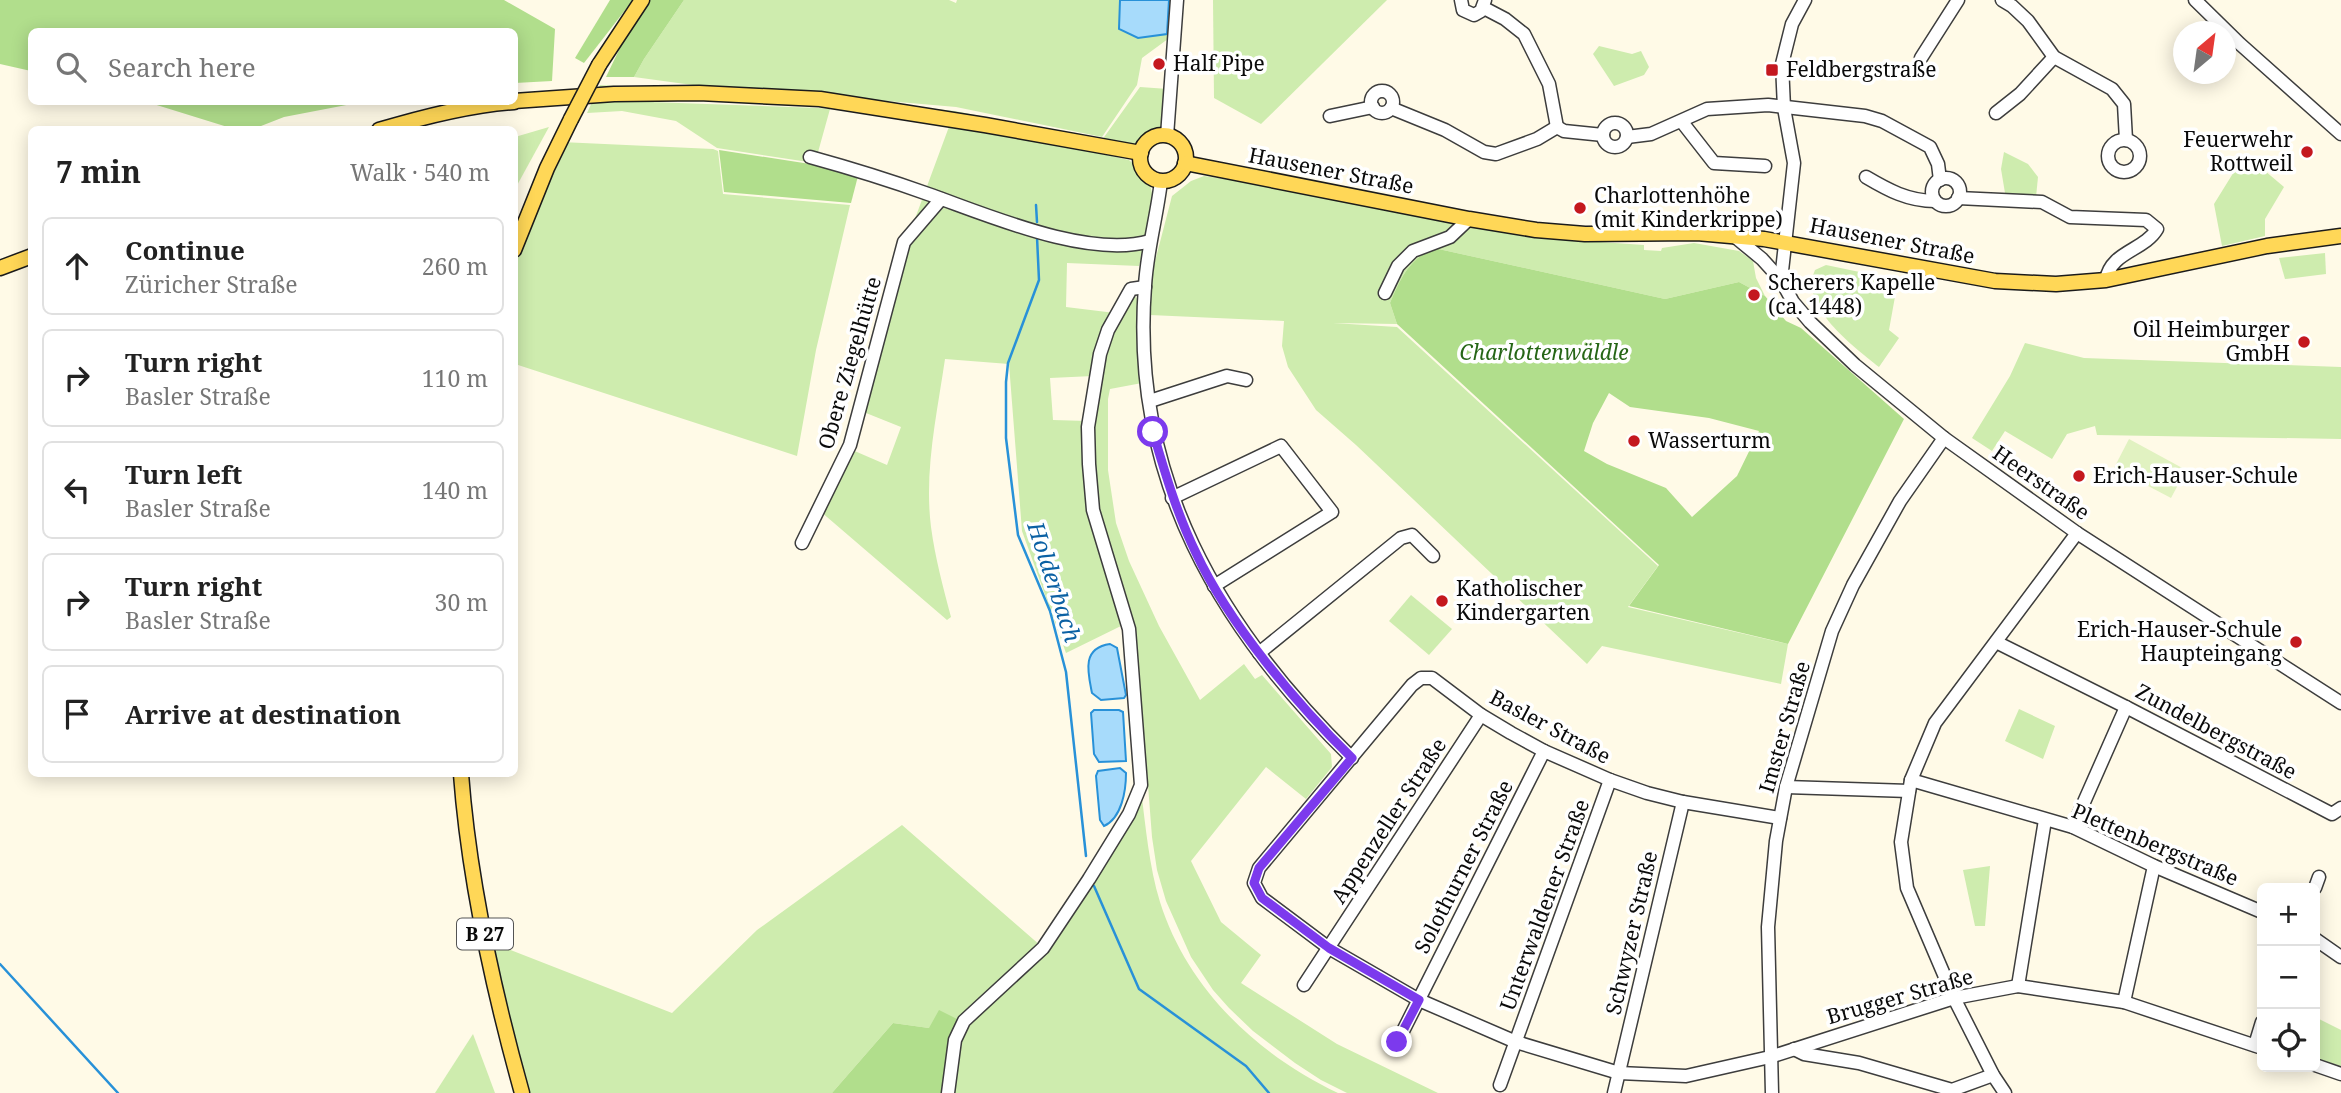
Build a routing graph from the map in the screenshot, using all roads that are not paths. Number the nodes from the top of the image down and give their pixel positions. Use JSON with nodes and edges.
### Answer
{"nodes":[{"id":1,"x":642,"y":0,"type":"edge"},
{"id":2,"x":1177,"y":0,"type":"edge"},
{"id":3,"x":1461,"y":0,"type":"edge"},
{"id":4,"x":1805,"y":0,"type":"edge"},
{"id":5,"x":1958,"y":0,"type":"edge"},
{"id":6,"x":2002,"y":0,"type":"edge"},
{"id":7,"x":2195,"y":0,"type":"edge"},
{"id":8,"x":1484,"y":4,"type":"edge"},
{"id":9,"x":2054,"y":57,"type":"junction"},
{"id":10,"x":1921,"y":58,"type":"dead end"},
{"id":11,"x":518,"y":102,"type":"edge"},
{"id":12,"x":487,"y":105,"type":"edge"},
{"id":13,"x":1784,"y":108,"type":"junction"},
{"id":14,"x":1996,"y":113,"type":"dead end"},
{"id":15,"x":1330,"y":116,"type":"dead end"},
{"id":16,"x":1682,"y":122,"type":"junction"},
{"id":17,"x":393,"y":126,"type":"edge"},
{"id":18,"x":1557,"y":127,"type":"junction"},
{"id":19,"x":2341,"y":134,"type":"edge"},
{"id":20,"x":1167,"y":136,"type":"junction"},
{"id":21,"x":2126,"y":140,"type":"dead end"},
{"id":22,"x":1141,"y":153,"type":"junction"},
{"id":23,"x":810,"y":157,"type":"dead end"},
{"id":24,"x":1185,"y":163,"type":"junction"},
{"id":25,"x":1765,"y":166,"type":"dead end"},
{"id":26,"x":1866,"y":177,"type":"dead end"},
{"id":27,"x":1940,"y":180,"type":"junction"},
{"id":28,"x":1161,"y":181,"type":"junction"},
{"id":29,"x":1958,"y":198,"type":"junction"},
{"id":30,"x":941,"y":199,"type":"junction"},
{"id":31,"x":1935,"y":201,"type":"junction"},
{"id":32,"x":1469,"y":219,"type":"junction"},
{"id":33,"x":1734,"y":236,"type":"junction"},
{"id":34,"x":2341,"y":236,"type":"edge"},
{"id":35,"x":518,"y":240,"type":"edge"},
{"id":36,"x":1150,"y":241,"type":"junction"},
{"id":37,"x":1784,"y":242,"type":"junction"},
{"id":38,"x":28,"y":258,"type":"edge"},
{"id":39,"x":0,"y":268,"type":"edge"},
{"id":40,"x":1781,"y":280,"type":"junction"},
{"id":41,"x":2106,"y":280,"type":"junction"},
{"id":42,"x":1145,"y":287,"type":"junction"},
{"id":43,"x":1385,"y":293,"type":"dead end"},
{"id":44,"x":1246,"y":380,"type":"dead end"},
{"id":45,"x":1150,"y":401,"type":"junction"},
{"id":46,"x":1944,"y":438,"type":"junction"},
{"id":47,"x":1172,"y":498,"type":"junction"},
{"id":48,"x":2077,"y":533,"type":"junction"},
{"id":49,"x":802,"y":543,"type":"dead end"},
{"id":50,"x":1433,"y":556,"type":"dead end"},
{"id":51,"x":1214,"y":586,"type":"junction"},
{"id":52,"x":1996,"y":642,"type":"junction"},
{"id":53,"x":1259,"y":653,"type":"junction"},
{"id":54,"x":2341,"y":703,"type":"edge"},
{"id":55,"x":2126,"y":707,"type":"junction"},
{"id":56,"x":1481,"y":715,"type":"junction"},
{"id":57,"x":1544,"y":751,"type":"junction"},
{"id":58,"x":1352,"y":758,"type":"junction"},
{"id":59,"x":461,"y":777,"type":"edge"},
{"id":60,"x":1610,"y":780,"type":"junction"},
{"id":61,"x":1910,"y":785,"type":"junction"},
{"id":62,"x":1786,"y":786,"type":"junction"},
{"id":63,"x":1683,"y":802,"type":"junction"},
{"id":64,"x":2341,"y":808,"type":"edge"},
{"id":65,"x":1780,"y":818,"type":"junction"},
{"id":66,"x":2045,"y":820,"type":"junction"},
{"id":67,"x":2073,"y":827,"type":"junction"},
{"id":68,"x":2154,"y":866,"type":"junction"},
{"id":69,"x":2257,"y":910,"type":"edge"},
{"id":70,"x":2320,"y":942,"type":"edge"},
{"id":71,"x":1329,"y":948,"type":"junction"},
{"id":72,"x":2341,"y":957,"type":"edge"},
{"id":73,"x":1304,"y":985,"type":"dead end"},
{"id":74,"x":2018,"y":986,"type":"junction"},
{"id":75,"x":1954,"y":998,"type":"junction"},
{"id":76,"x":1419,"y":1000,"type":"junction"},
{"id":77,"x":2124,"y":1002,"type":"junction"},
{"id":78,"x":1397,"y":1042,"type":"dead end"},
{"id":79,"x":1516,"y":1042,"type":"junction"},
{"id":80,"x":2257,"y":1046,"type":"edge"},
{"id":81,"x":1794,"y":1049,"type":"junction"},
{"id":82,"x":1770,"y":1056,"type":"junction"},
{"id":83,"x":2320,"y":1067,"type":"edge"},
{"id":84,"x":1619,"y":1073,"type":"junction"},
{"id":85,"x":2341,"y":1074,"type":"edge"},
{"id":86,"x":1993,"y":1075,"type":"junction"},
{"id":87,"x":1500,"y":1085,"type":"dead end"},
{"id":88,"x":522,"y":1093,"type":"edge"},
{"id":89,"x":948,"y":1093,"type":"edge"},
{"id":90,"x":1614,"y":1093,"type":"edge"},
{"id":91,"x":1772,"y":1093,"type":"edge"},
{"id":92,"x":2005,"y":1093,"type":"edge"}],
"edges":[{"from":1,"to":35,"type":"main road","bridge":true},
{"from":2,"to":20,"type":"street"},
{"from":3,"to":8,"type":"street"},
{"from":4,"to":13,"type":"street"},
{"from":5,"to":10,"type":"street"},
{"from":6,"to":9,"type":"street"},
{"from":7,"to":19,"type":"street"},
{"from":8,"to":18,"type":"street"},
{"from":9,"to":14,"type":"street"},
{"from":9,"to":21,"type":"street"},
{"from":11,"to":22,"type":"main road"},
{"from":12,"to":17,"type":"main road"},
{"from":13,"to":16,"type":"street"},
{"from":13,"to":27,"type":"street"},
{"from":13,"to":37,"type":"street"},
{"from":15,"to":18,"type":"street"},
{"from":16,"to":18,"type":"street"},
{"from":16,"to":25,"type":"street"},
{"from":20,"to":22,"type":"main road"},
{"from":20,"to":24,"type":"main road"},
{"from":22,"to":28,"type":"main road"},
{"from":23,"to":30,"type":"street"},
{"from":24,"to":28,"type":"main road"},
{"from":24,"to":32,"type":"main road","name":"Hausener Straße"},
{"from":26,"to":31,"type":"street"},
{"from":27,"to":29,"type":"street"},
{"from":27,"to":31,"type":"street"},
{"from":28,"to":36,"type":"street"},
{"from":29,"to":31,"type":"street"},
{"from":29,"to":41,"type":"street"},
{"from":30,"to":36,"type":"street"},
{"from":30,"to":49,"type":"street","name":"Obere Ziegelhütte"},
{"from":32,"to":33,"type":"main road","name":"Hausener Straße"},
{"from":32,"to":43,"type":"street"},
{"from":33,"to":37,"type":"main road","name":"Hausener Straße"},
{"from":33,"to":40,"type":"street","name":"Heerstraße"},
{"from":34,"to":41,"type":"main road","name":"Hausener Straße"},
{"from":36,"to":42,"type":"street"},
{"from":37,"to":40,"type":"street"},
{"from":37,"to":41,"type":"main road","name":"Hausener Straße"},
{"from":38,"to":39,"type":"main road"},
{"from":40,"to":46,"type":"street","name":"Heerstraße"},
{"from":42,"to":45,"type":"street"},
{"from":42,"to":89,"type":"street"},
{"from":44,"to":45,"type":"street"},
{"from":45,"to":47,"type":"street"},
{"from":46,"to":48,"type":"street","name":"Heerstraße"},
{"from":46,"to":62,"type":"street","name":"Imster Straße"},
{"from":47,"to":51,"type":"street"},
{"from":47,"to":51,"type":"street"},
{"from":48,"to":52,"type":"street"},
{"from":48,"to":54,"type":"street","name":"Heerstraße"},
{"from":50,"to":53,"type":"street"},
{"from":51,"to":53,"type":"street"},
{"from":52,"to":55,"type":"street","name":"Zundelbergstraße"},
{"from":52,"to":61,"type":"street"},
{"from":53,"to":58,"type":"street"},
{"from":55,"to":64,"type":"street","name":"Zundelbergstraße"},
{"from":55,"to":67,"type":"street"},
{"from":56,"to":57,"type":"street","name":"Basler Straße"},
{"from":56,"to":58,"type":"street","name":"Basler Straße"},
{"from":56,"to":71,"type":"street","name":"Appenzeller Straße"},
{"from":57,"to":60,"type":"street","name":"Basler Straße"},
{"from":57,"to":76,"type":"street","name":"Solothurner Straße"},
{"from":58,"to":71,"type":"street","name":"Basler Straße"},
{"from":59,"to":88,"type":"main road","number":"B 27"},
{"from":60,"to":63,"type":"street","name":"Basler Straße"},
{"from":60,"to":79,"type":"street","name":"Unterwaldener Straße"},
{"from":61,"to":62,"type":"street","name":"Plettenbergstraße"},
{"from":61,"to":66,"type":"street","name":"Plettenbergstraße"},
{"from":61,"to":75,"type":"street"},
{"from":62,"to":65,"type":"street","name":"Imster Straße"},
{"from":63,"to":65,"type":"street","name":"Basler Straße"},
{"from":63,"to":84,"type":"street","name":"Schwyzer Straße"},
{"from":65,"to":82,"type":"street","name":"Imster Straße"},
{"from":66,"to":67,"type":"street","name":"Plettenbergstraße"},
{"from":66,"to":74,"type":"street"},
{"from":67,"to":68,"type":"street","name":"Plettenbergstraße"},
{"from":68,"to":69,"type":"street","name":"Plettenbergstraße"},
{"from":68,"to":77,"type":"street"},
{"from":70,"to":72,"type":"street"},
{"from":71,"to":73,"type":"street"},
{"from":71,"to":76,"type":"street","name":"Basler Straße"},
{"from":74,"to":75,"type":"street","name":"Brugger Straße"},
{"from":74,"to":77,"type":"street","name":"Brugger Straße"},
{"from":75,"to":81,"type":"street","name":"Brugger Straße"},
{"from":75,"to":86,"type":"street"},
{"from":76,"to":78,"type":"street"},
{"from":76,"to":79,"type":"street","name":"Basler Straße"},
{"from":77,"to":80,"type":"street","name":"Brugger Straße"},
{"from":79,"to":84,"type":"street","name":"Basler Straße"},
{"from":79,"to":87,"type":"street"},
{"from":81,"to":82,"type":"street","name":"Brugger Straße"},
{"from":81,"to":86,"type":"street","name":"Brugger Straße"},
{"from":82,"to":84,"type":"street","name":"Basler Straße"},
{"from":82,"to":91,"type":"street","name":"Imster Straße"},
{"from":83,"to":85,"type":"street"},
{"from":84,"to":90,"type":"street"},
{"from":86,"to":92,"type":"street"}]}
